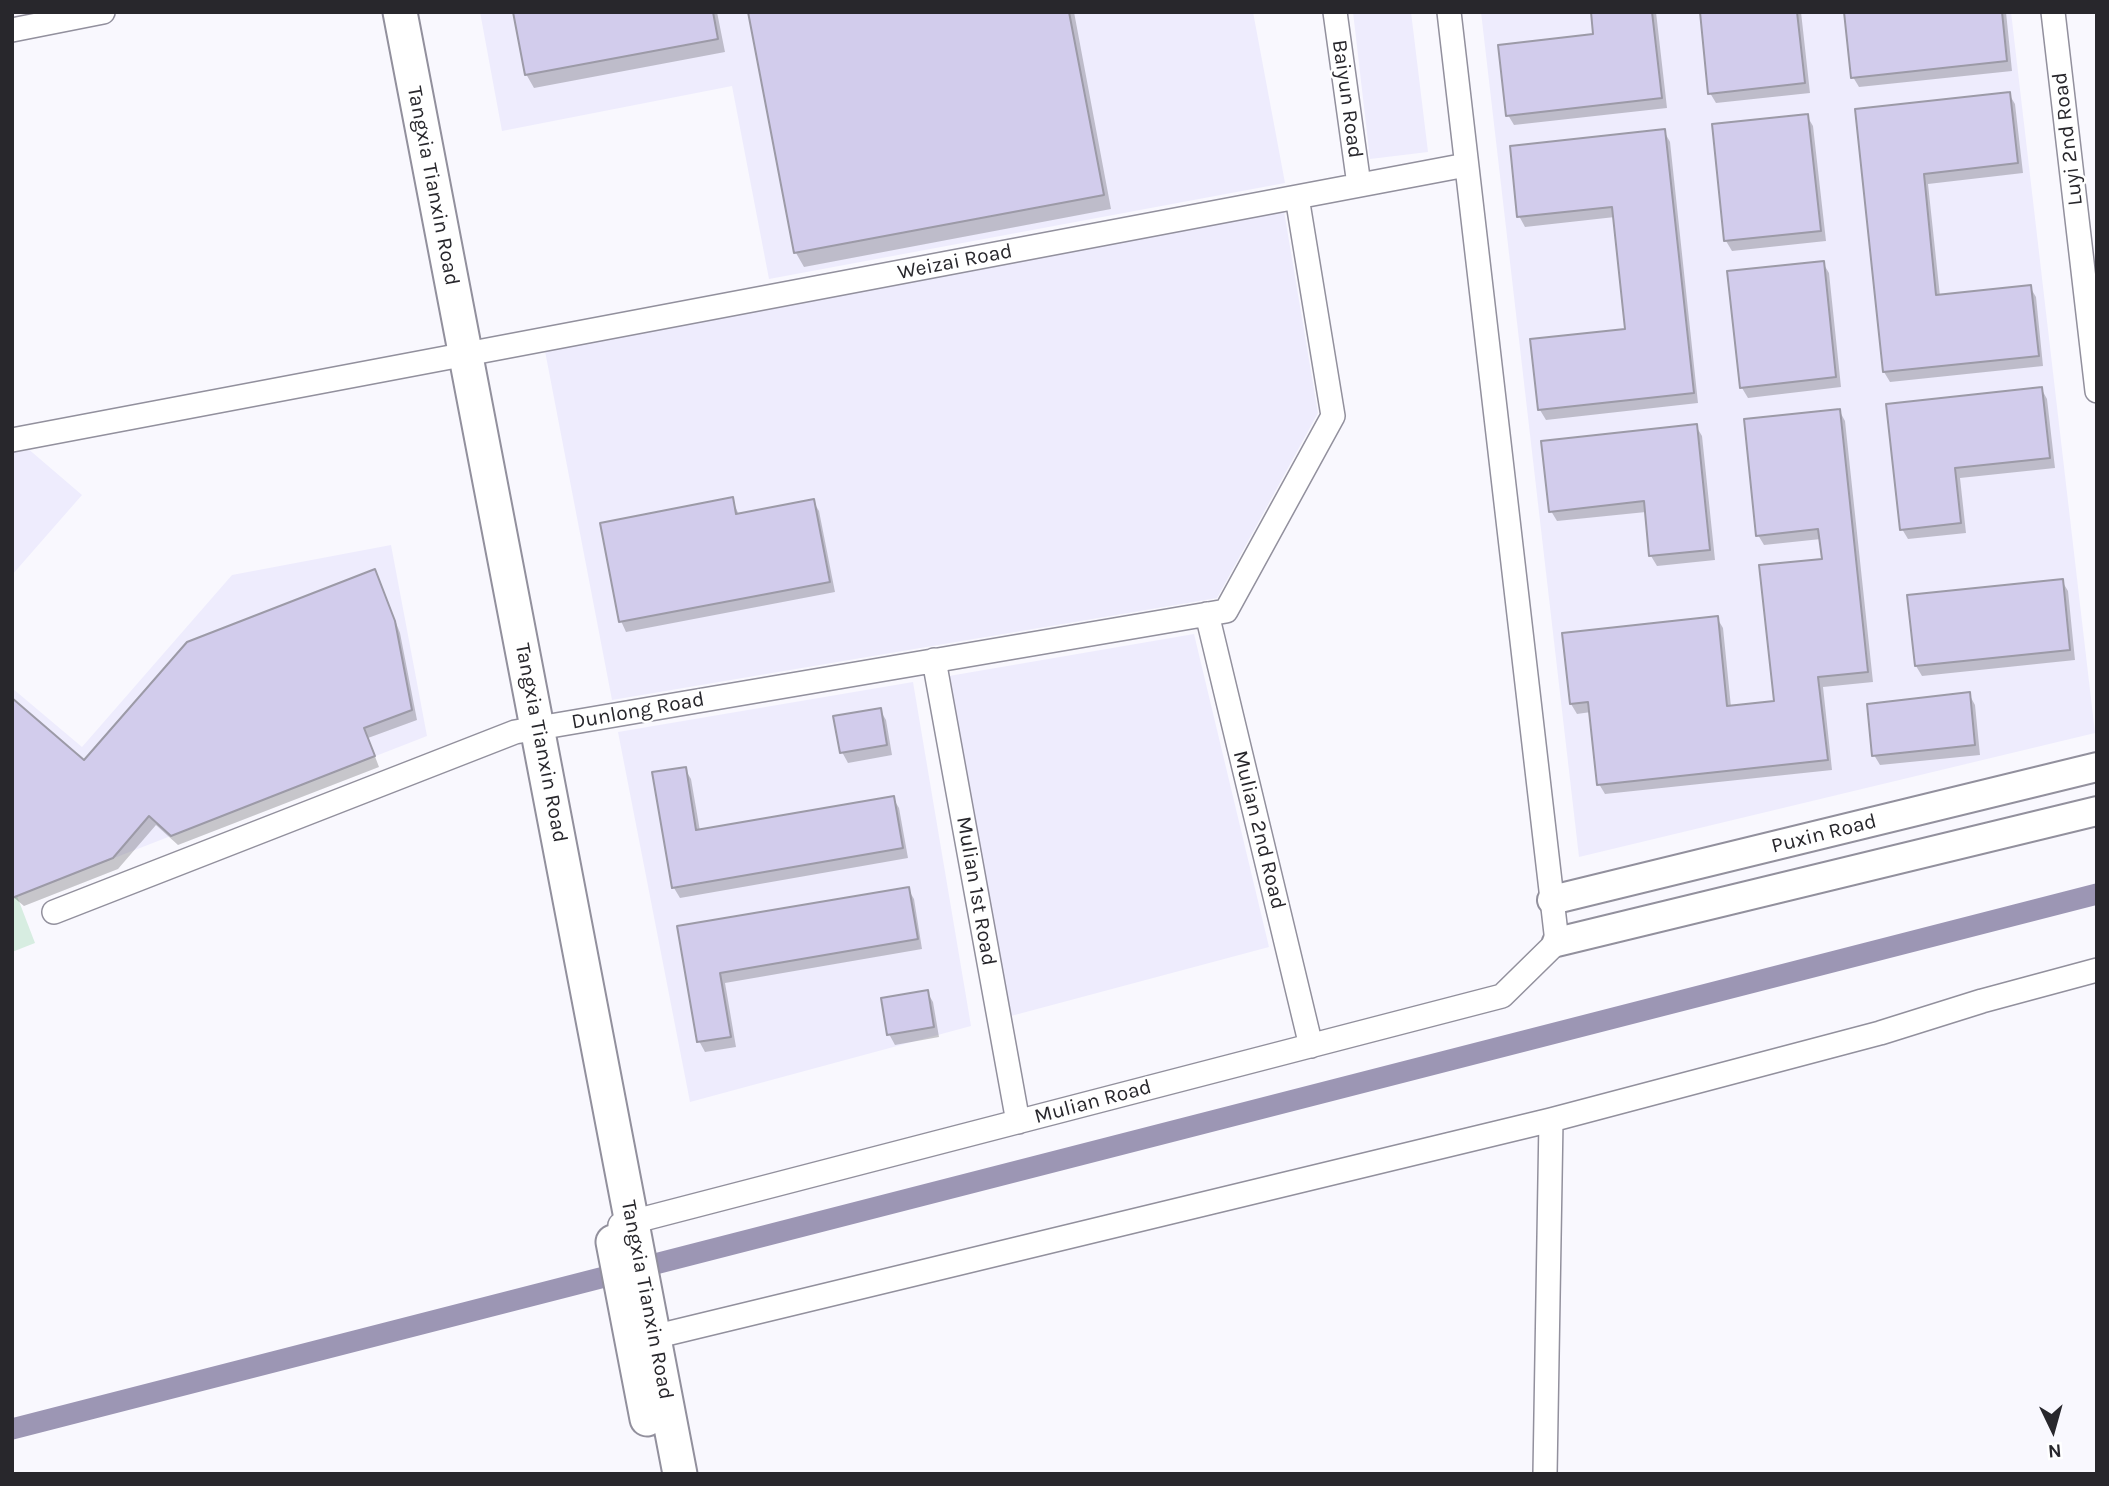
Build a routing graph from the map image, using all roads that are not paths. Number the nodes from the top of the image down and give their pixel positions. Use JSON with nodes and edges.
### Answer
{"nodes":[{"id":1,"x":103,"y":12,"type":"edge"},
{"id":2,"x":377,"y":12,"type":"edge"},
{"id":3,"x":400,"y":12,"type":"edge"},
{"id":4,"x":1335,"y":12,"type":"edge"},
{"id":5,"x":1449,"y":12,"type":"edge"},
{"id":6,"x":2053,"y":12,"type":"edge"},
{"id":7,"x":12,"y":30,"type":"edge"},
{"id":8,"x":1466,"y":165,"type":"junction"},
{"id":9,"x":1359,"y":185,"type":"junction"},
{"id":10,"x":1297,"y":197,"type":"junction"},
{"id":11,"x":455,"y":356,"type":"junction"},
{"id":12,"x":2097,"y":391,"type":"edge"},
{"id":13,"x":12,"y":440,"type":"edge"},
{"id":14,"x":1207,"y":614,"type":"junction"},
{"id":15,"x":934,"y":660,"type":"junction"},
{"id":16,"x":526,"y":730,"type":"junction"},
{"id":17,"x":2097,"y":768,"type":"edge"},
{"id":18,"x":2097,"y":811,"type":"edge"},
{"id":19,"x":1552,"y":900,"type":"junction"},
{"id":20,"x":54,"y":912,"type":"dead end"},
{"id":21,"x":1557,"y":942,"type":"junction"},
{"id":22,"x":2097,"y":971,"type":"edge"},
{"id":23,"x":1311,"y":1046,"type":"junction"},
{"id":24,"x":1551,"y":1120,"type":"junction"},
{"id":25,"x":1018,"y":1122,"type":"junction"},
{"id":26,"x":622,"y":1225,"type":"junction"},
{"id":27,"x":641,"y":1326,"type":"junction"},
{"id":28,"x":657,"y":1474,"type":"edge"},
{"id":29,"x":680,"y":1474,"type":"edge"},
{"id":30,"x":1545,"y":1474,"type":"edge"}],
"edges":[{"from":1,"to":7,"type":"street"},
{"from":2,"to":11,"type":"main road","name":"Tangxia Tianxin Road"},
{"from":3,"to":11,"type":"main road","name":"Tangxia Tianxin Road"},
{"from":4,"to":9,"type":"street","name":"Baiyun Road"},
{"from":5,"to":8,"type":"street"},
{"from":6,"to":12,"type":"street","name":"Luyi 2nd Road"},
{"from":8,"to":9,"type":"street","name":"Weizai Road"},
{"from":8,"to":19,"type":"street"},
{"from":9,"to":10,"type":"street","name":"Weizai Road"},
{"from":10,"to":11,"type":"street","name":"Weizai Road"},
{"from":10,"to":14,"type":"street"},
{"from":11,"to":13,"type":"street","name":"Weizai Road"},
{"from":11,"to":16,"type":"main road","name":"Tangxia Tianxin Road"},
{"from":14,"to":15,"type":"street","name":"Dunlong Road"},
{"from":14,"to":23,"type":"street","name":"Mulian 2nd Road"},
{"from":15,"to":16,"type":"street","name":"Dunlong Road"},
{"from":15,"to":25,"type":"street","name":"Mulian 1st Road"},
{"from":16,"to":20,"type":"street","name":"Dunlong Road"},
{"from":16,"to":26,"type":"main road","name":"Tangxia Tianxin Road"},
{"from":17,"to":19,"type":"street","name":"Puxin Road"},
{"from":18,"to":21,"type":"street","name":"Puxin Road"},
{"from":19,"to":21,"type":"street"},
{"from":21,"to":23,"type":"street","name":"Mulian Road"},
{"from":22,"to":24,"type":"street"},
{"from":23,"to":25,"type":"street","name":"Mulian Road"},
{"from":24,"to":27,"type":"street"},
{"from":24,"to":30,"type":"street"},
{"from":25,"to":26,"type":"street","name":"Mulian Road"},
{"from":26,"to":27,"type":"main road","name":"Tangxia Tianxin Road"},
{"from":27,"to":28,"type":"main road","name":"Tangxia Tianxin Road"},
{"from":27,"to":29,"type":"main road","name":"Tangxia Tianxin Road"}]}
